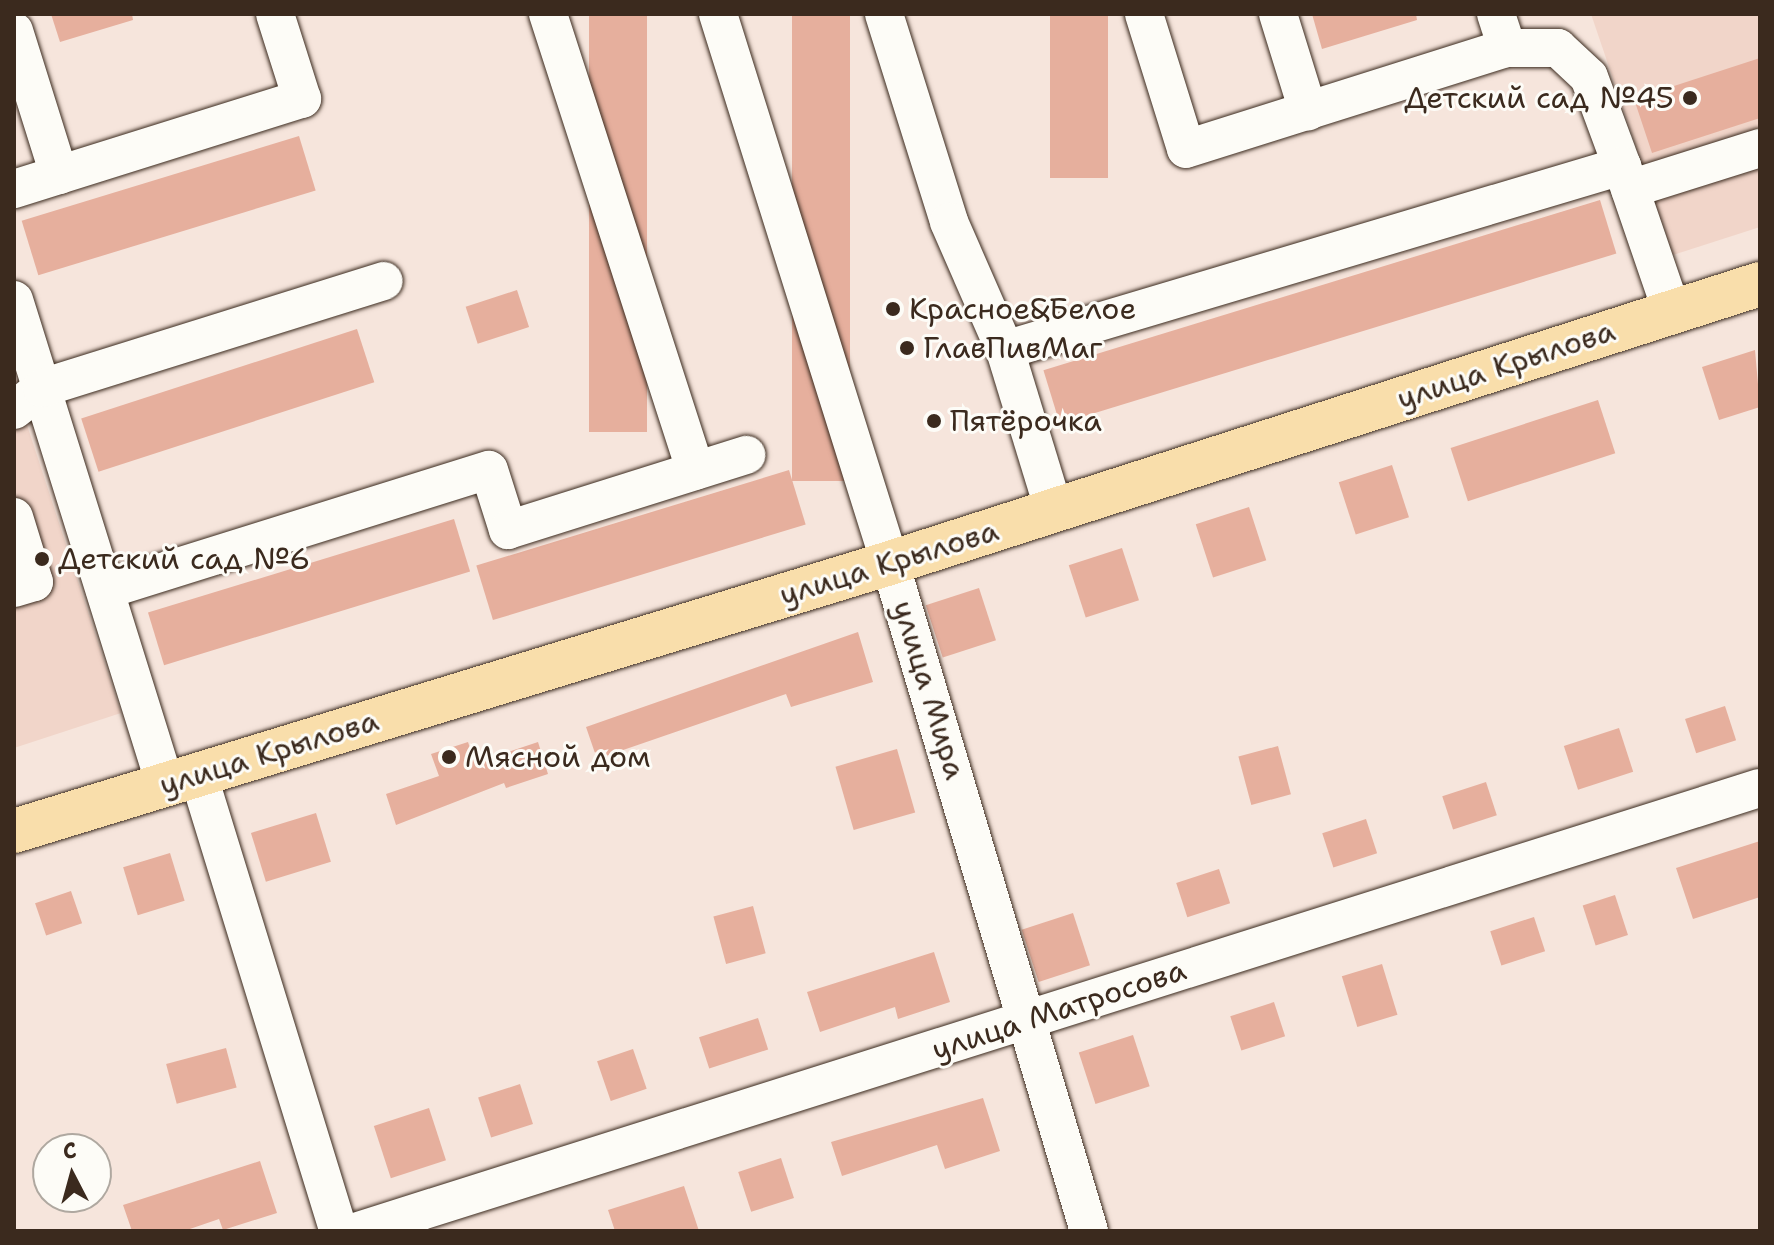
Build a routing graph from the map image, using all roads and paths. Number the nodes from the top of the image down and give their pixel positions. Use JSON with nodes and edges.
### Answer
{"nodes":[{"id":1,"x":275,"y":14,"type":"edge"},
{"id":2,"x":548,"y":14,"type":"edge"},
{"id":3,"x":718,"y":14,"type":"edge"},
{"id":4,"x":884,"y":14,"type":"edge"},
{"id":5,"x":1144,"y":14,"type":"edge"},
{"id":6,"x":1278,"y":14,"type":"edge"},
{"id":7,"x":14,"y":31,"type":"edge"},
{"id":8,"x":1502,"y":31,"type":"edge"},
{"id":9,"x":1308,"y":111,"type":"junction"},
{"id":10,"x":1760,"y":148,"type":"edge"},
{"id":11,"x":59,"y":175,"type":"junction"},
{"id":12,"x":1626,"y":178,"type":"junction"},
{"id":13,"x":14,"y":189,"type":"edge"},
{"id":14,"x":384,"y":281,"type":"dead end"},
{"id":15,"x":1760,"y":284,"type":"edge"},
{"id":16,"x":14,"y":300,"type":"edge"},
{"id":17,"x":1672,"y":312,"type":"junction"},
{"id":18,"x":1005,"y":350,"type":"junction"},
{"id":19,"x":28,"y":399,"type":"edge"},
{"id":20,"x":746,"y":455,"type":"dead end"},
{"id":21,"x":696,"y":471,"type":"junction"},
{"id":22,"x":1054,"y":510,"type":"junction"},
{"id":23,"x":14,"y":517,"type":"edge"},
{"id":24,"x":890,"y":563,"type":"junction"},
{"id":25,"x":14,"y":588,"type":"edge"},
{"id":26,"x":105,"y":590,"type":"junction"},
{"id":27,"x":182,"y":779,"type":"junction"},
{"id":28,"x":1760,"y":788,"type":"edge"},
{"id":29,"x":14,"y":831,"type":"edge"},
{"id":30,"x":1029,"y":1020,"type":"junction"},
{"id":31,"x":339,"y":1231,"type":"edge"},
{"id":32,"x":358,"y":1231,"type":"edge"},
{"id":33,"x":1089,"y":1231,"type":"edge"}],
"edges":[{"from":1,"to":11,"type":"street"},
{"from":2,"to":21,"type":"street"},
{"from":3,"to":24,"type":"street","name":"улица Мира"},
{"from":4,"to":18,"type":"street"},
{"from":5,"to":9,"type":"street"},
{"from":6,"to":9,"type":"street"},
{"from":7,"to":11,"type":"street"},
{"from":8,"to":9,"type":"street"},
{"from":8,"to":12,"type":"street"},
{"from":10,"to":12,"type":"street"},
{"from":11,"to":13,"type":"street"},
{"from":12,"to":17,"type":"street"},
{"from":12,"to":18,"type":"street"},
{"from":14,"to":19,"type":"street"},
{"from":15,"to":17,"type":"main road","name":"улица Крылова"},
{"from":16,"to":19,"type":"street"},
{"from":17,"to":22,"type":"main road","name":"улица Крылова"},
{"from":18,"to":22,"type":"street"},
{"from":19,"to":26,"type":"street"},
{"from":20,"to":21,"type":"street"},
{"from":21,"to":26,"type":"street"},
{"from":22,"to":24,"type":"main road","name":"улица Крылова"},
{"from":23,"to":25,"type":"street"},
{"from":24,"to":27,"type":"main road","name":"улица Крылова"},
{"from":24,"to":30,"type":"street","name":"улица Мира"},
{"from":26,"to":27,"type":"street"},
{"from":27,"to":29,"type":"main road","name":"улица Крылова"},
{"from":27,"to":31,"type":"street"},
{"from":28,"to":30,"type":"street","name":"улица Матросова"},
{"from":30,"to":32,"type":"street","name":"улица Матросова"},
{"from":30,"to":33,"type":"street","name":"улица Мира"}]}
